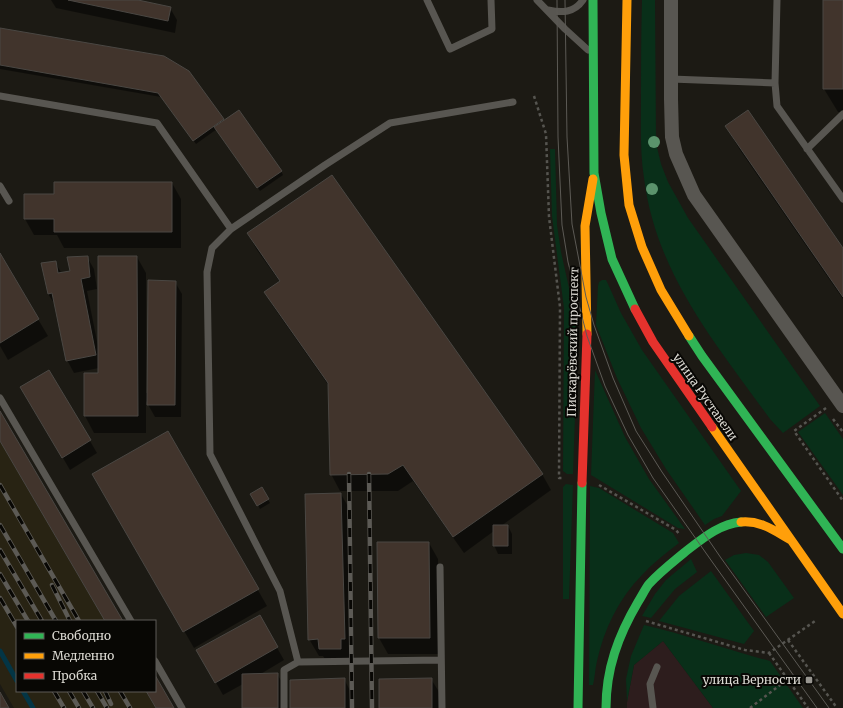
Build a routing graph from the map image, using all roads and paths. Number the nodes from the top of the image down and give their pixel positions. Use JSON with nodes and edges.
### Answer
{"nodes":[{"id":1,"x":427,"y":0,"type":"edge"},
{"id":2,"x":491,"y":0,"type":"edge"},
{"id":3,"x":537,"y":0,"type":"edge"},
{"id":4,"x":583,"y":0,"type":"edge"},
{"id":5,"x":593,"y":0,"type":"edge"},
{"id":6,"x":627,"y":0,"type":"edge"},
{"id":7,"x":671,"y":0,"type":"edge"},
{"id":8,"x":777,"y":0,"type":"edge"},
{"id":9,"x":547,"y":10,"type":"junction"},
{"id":10,"x":593,"y":55,"type":"junction"},
{"id":11,"x":671,"y":79,"type":"junction"},
{"id":12,"x":775,"y":84,"type":"junction"},
{"id":13,"x":0,"y":96,"type":"edge"},
{"id":14,"x":534,"y":96,"type":"dead end"},
{"id":15,"x":513,"y":102,"type":"dead end"},
{"id":16,"x":843,"y":114,"type":"edge"},
{"id":17,"x":807,"y":149,"type":"junction"},
{"id":18,"x":594,"y":173,"type":"junction"},
{"id":19,"x":0,"y":186,"type":"edge"},
{"id":20,"x":843,"y":199,"type":"edge"},
{"id":21,"x":8,"y":201,"type":"dead end"},
{"id":22,"x":231,"y":229,"type":"junction"},
{"id":23,"x":0,"y":398,"type":"edge"},
{"id":24,"x":837,"y":405,"type":"edge"},
{"id":25,"x":565,"y":478,"type":"dead end"},
{"id":26,"x":598,"y":484,"type":"dead end"},
{"id":27,"x":843,"y":501,"type":"edge"},
{"id":28,"x":685,"y":539,"type":"dead end"},
{"id":29,"x":791,"y":540,"type":"junction"},
{"id":30,"x":843,"y":549,"type":"edge"},
{"id":31,"x":440,"y":567,"type":"dead end"},
{"id":32,"x":843,"y":614,"type":"edge"},
{"id":33,"x":130,"y":620,"type":"edge"},
{"id":34,"x":643,"y":620,"type":"dead end"},
{"id":35,"x":815,"y":621,"type":"dead end"},
{"id":36,"x":788,"y":640,"type":"junction"},
{"id":37,"x":769,"y":653,"type":"junction"},
{"id":38,"x":441,"y":660,"type":"junction"},
{"id":39,"x":298,"y":662,"type":"junction"},
{"id":40,"x":156,"y":664,"type":"edge"},
{"id":41,"x":657,"y":667,"type":"dead end"},
{"id":42,"x":788,"y":679,"type":"junction"},
{"id":43,"x":182,"y":708,"type":"edge"},
{"id":44,"x":284,"y":708,"type":"edge"},
{"id":45,"x":442,"y":708,"type":"edge"},
{"id":46,"x":578,"y":708,"type":"edge"},
{"id":47,"x":606,"y":708,"type":"edge"},
{"id":48,"x":653,"y":708,"type":"edge"},
{"id":49,"x":750,"y":708,"type":"edge"},
{"id":50,"x":808,"y":708,"type":"edge"},
{"id":51,"x":836,"y":708,"type":"edge"}],
"edges":[{"from":1,"to":2,"type":"lane"},
{"from":3,"to":9,"type":"lane"},
{"from":4,"to":9,"type":"lane"},
{"from":5,"to":10,"type":"main road","name":"Пискарёвский проспект"},
{"from":6,"to":30,"type":"main road","name":"улица Руставели"},
{"from":7,"to":11,"type":"street"},
{"from":8,"to":12,"type":"lane"},
{"from":9,"to":10,"type":"lane"},
{"from":10,"to":18,"type":"main road","name":"Пискарёвский проспект"},
{"from":11,"to":12,"type":"lane"},
{"from":11,"to":24,"type":"street"},
{"from":12,"to":17,"type":"lane"},
{"from":13,"to":22,"type":"lane"},
{"from":14,"to":25,"type":"path"},
{"from":15,"to":22,"type":"lane"},
{"from":16,"to":17,"type":"lane"},
{"from":17,"to":20,"type":"lane"},
{"from":18,"to":29,"type":"main road","name":"улица Руставели"},
{"from":18,"to":46,"type":"main road","name":"Пискарёвский проспект"},
{"from":19,"to":21,"type":"lane"},
{"from":22,"to":39,"type":"lane"},
{"from":23,"to":33,"type":"lane"},
{"from":24,"to":27,"type":"path"},
{"from":26,"to":28,"type":"path"},
{"from":29,"to":32,"type":"main road","name":"улица Руставели"},
{"from":29,"to":47,"type":"main road"},
{"from":31,"to":38,"type":"lane"},
{"from":34,"to":37,"type":"path"},
{"from":35,"to":36,"type":"path"},
{"from":36,"to":37,"type":"path"},
{"from":36,"to":51,"type":"path"},
{"from":37,"to":42,"type":"path"},
{"from":38,"to":39,"type":"lane"},
{"from":38,"to":45,"type":"lane"},
{"from":39,"to":44,"type":"lane"},
{"from":40,"to":43,"type":"lane"},
{"from":41,"to":48,"type":"lane"},
{"from":42,"to":49,"type":"path"},
{"from":42,"to":50,"type":"path"}]}
